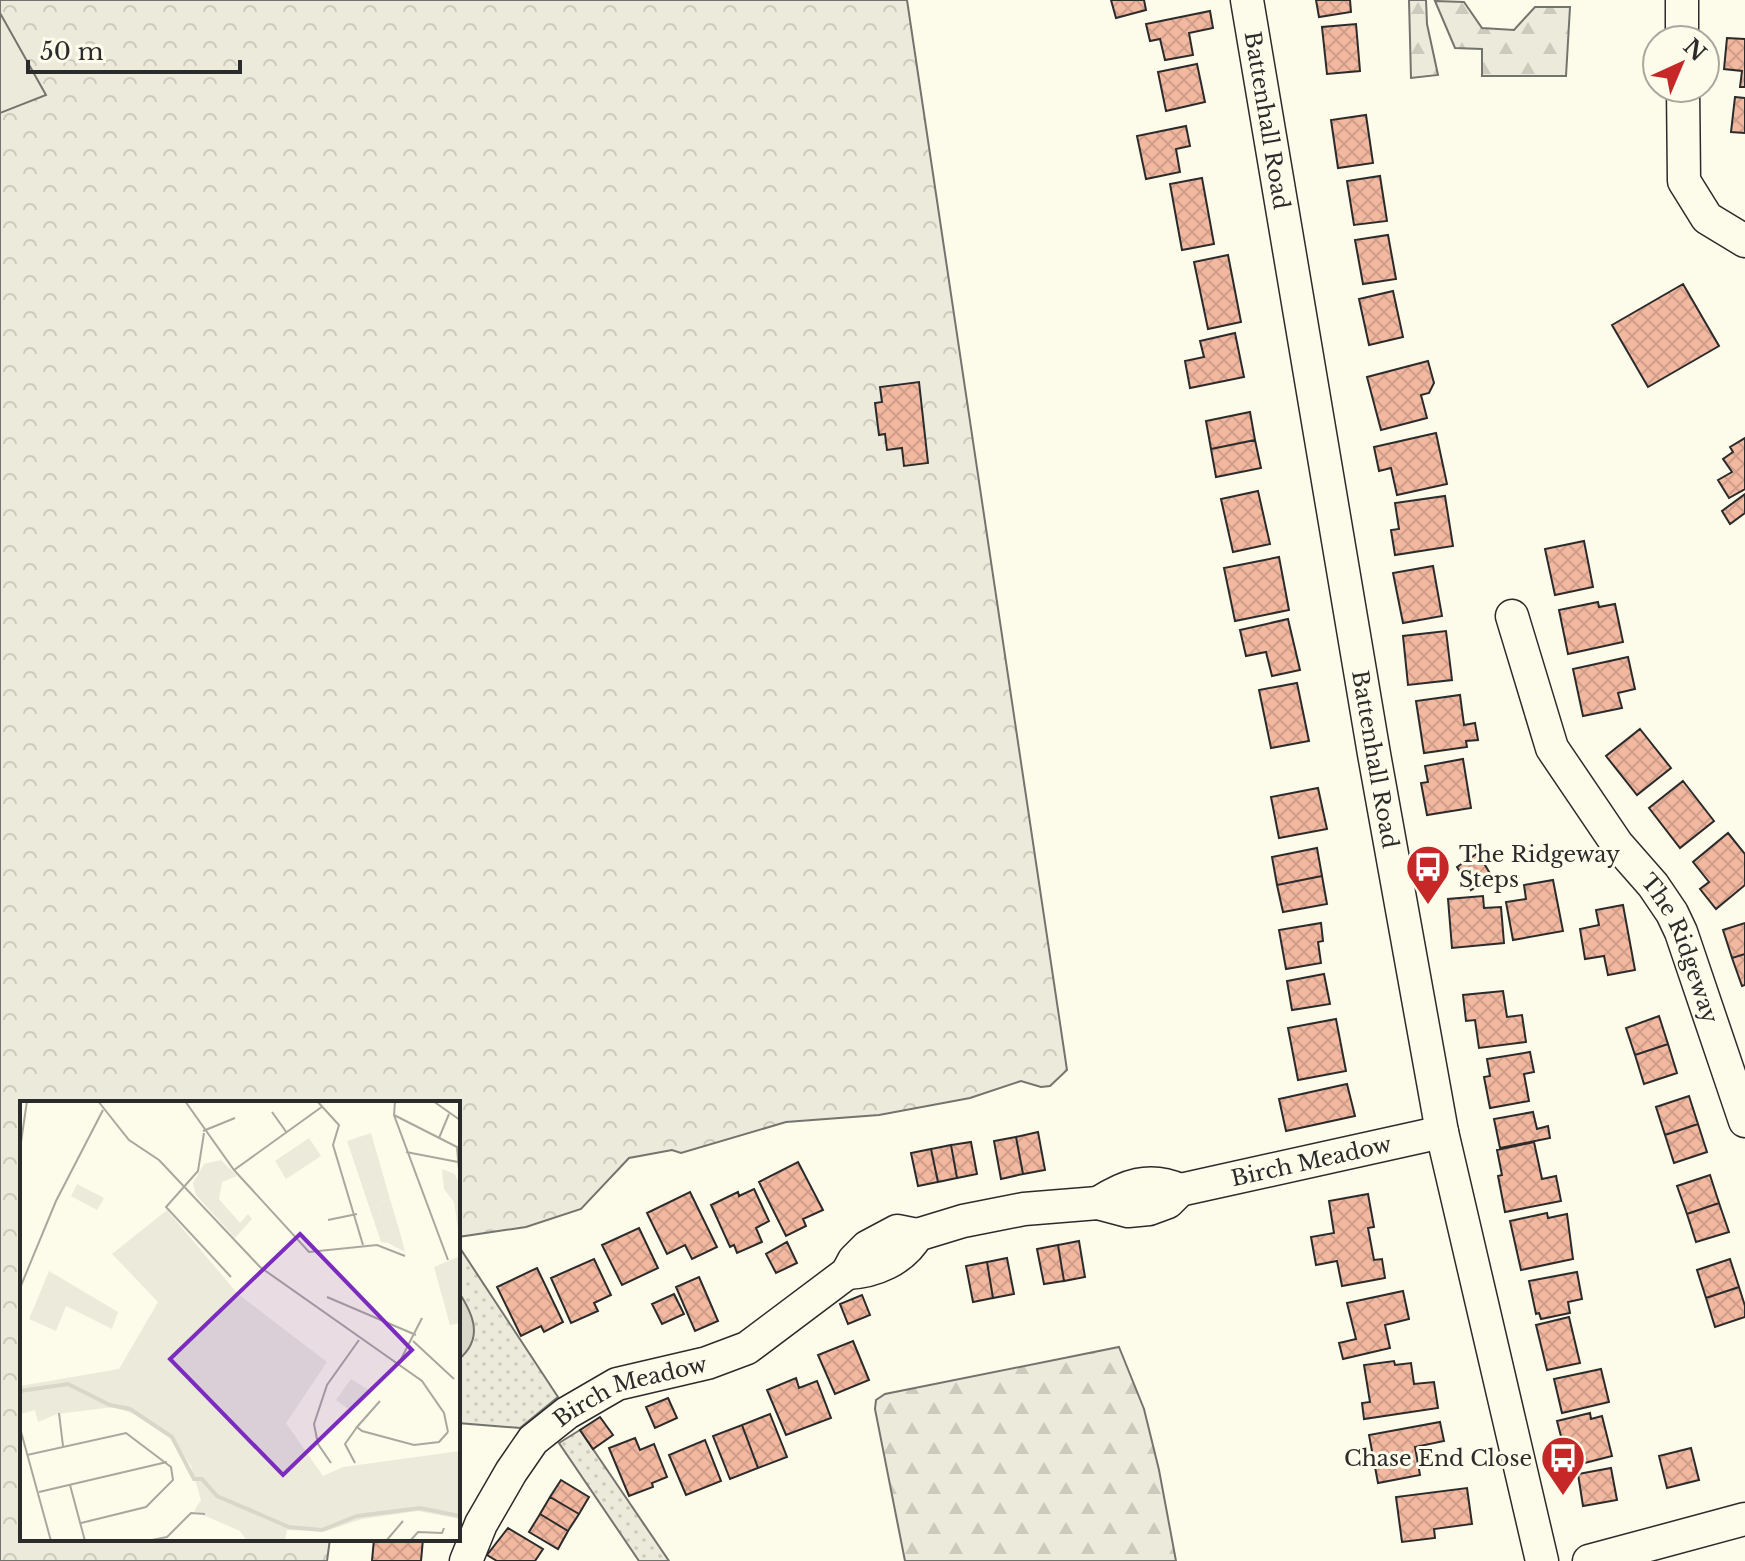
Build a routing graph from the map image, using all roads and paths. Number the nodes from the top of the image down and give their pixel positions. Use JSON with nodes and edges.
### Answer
{"nodes":[{"id":1,"x":1247,"y":0,"type":"edge"},
{"id":2,"x":1682,"y":0,"type":"edge"},
{"id":3,"x":1682,"y":24,"type":"edge"},
{"id":4,"x":1683,"y":104,"type":"edge"},
{"id":5,"x":1745,"y":241,"type":"edge"},
{"id":6,"x":1512,"y":616,"type":"dead end"},
{"id":7,"x":1745,"y":1121,"type":"edge"},
{"id":8,"x":1442,"y":1132,"type":"junction"},
{"id":9,"x":1745,"y":1519,"type":"edge"},
{"id":10,"x":466,"y":1561,"type":"edge"},
{"id":11,"x":1542,"y":1561,"type":"edge"},
{"id":12,"x":1589,"y":1561,"type":"edge"}],
"edges":[{"from":1,"to":8,"type":"street","name":"Battenhall Road"},
{"from":2,"to":3,"type":"street"},
{"from":4,"to":5,"type":"street"},
{"from":6,"to":7,"type":"street","name":"The Ridgeway"},
{"from":8,"to":10,"type":"street","name":"Birch Meadow"},
{"from":8,"to":11,"type":"street","name":"Battenhall Road"},
{"from":9,"to":12,"type":"street"}]}
